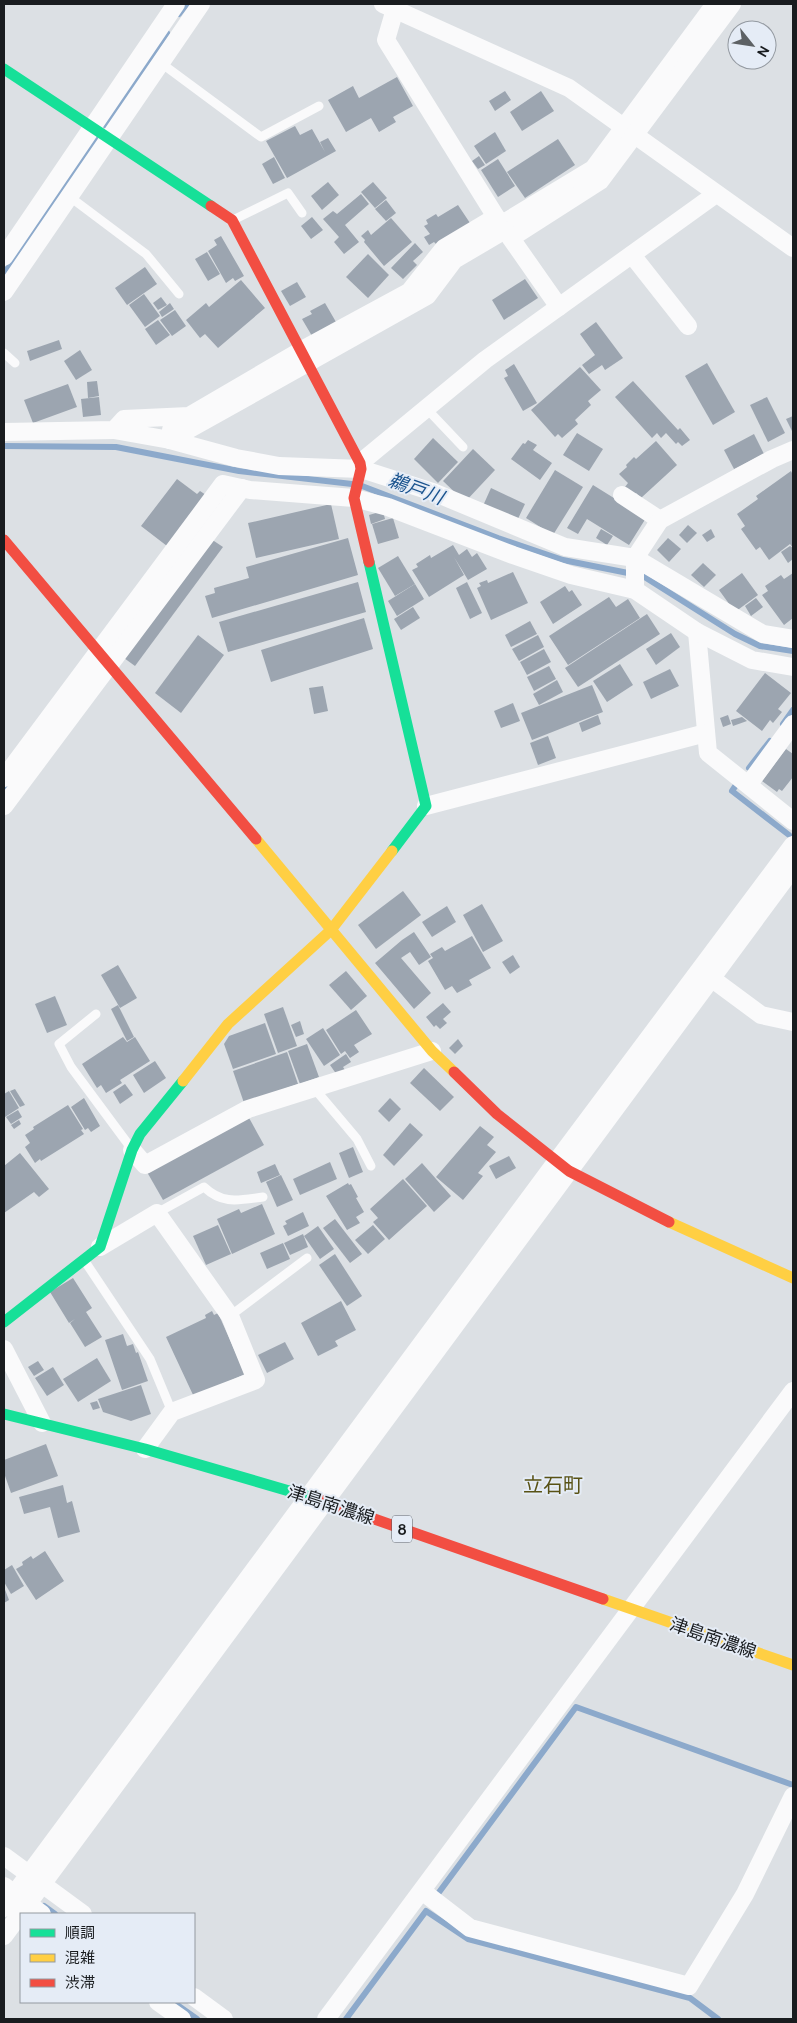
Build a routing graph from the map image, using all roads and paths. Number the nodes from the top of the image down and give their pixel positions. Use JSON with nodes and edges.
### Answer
{"nodes":[{"id":1,"x":176,"y":4,"type":"edge"},
{"id":2,"x":201,"y":4,"type":"edge"},
{"id":3,"x":715,"y":4,"type":"edge"},
{"id":4,"x":732,"y":4,"type":"edge"},
{"id":5,"x":395,"y":7,"type":"edge"},
{"id":6,"x":161,"y":63,"type":"junction"},
{"id":7,"x":4,"y":69,"type":"edge"},
{"id":8,"x":319,"y":106,"type":"dead end"},
{"id":9,"x":92,"y":126,"type":"junction"},
{"id":10,"x":629,"y":131,"type":"junction"},
{"id":11,"x":109,"y":138,"type":"junction"},
{"id":12,"x":716,"y":194,"type":"junction"},
{"id":13,"x":70,"y":197,"type":"junction"},
{"id":14,"x":302,"y":213,"type":"dead end"},
{"id":15,"x":232,"y":220,"type":"junction"},
{"id":16,"x":504,"y":227,"type":"junction"},
{"id":17,"x":793,"y":248,"type":"edge"},
{"id":18,"x":632,"y":254,"type":"junction"},
{"id":19,"x":4,"y":256,"type":"edge"},
{"id":20,"x":4,"y":292,"type":"edge"},
{"id":21,"x":179,"y":294,"type":"dead end"},
{"id":22,"x":559,"y":307,"type":"junction"},
{"id":23,"x":688,"y":326,"type":"dead end"},
{"id":24,"x":4,"y":353,"type":"edge"},
{"id":25,"x":305,"y":356,"type":"junction"},
{"id":26,"x":15,"y":363,"type":"dead end"},
{"id":27,"x":426,"y":408,"type":"junction"},
{"id":28,"x":171,"y":417,"type":"junction"},
{"id":29,"x":114,"y":430,"type":"junction"},
{"id":30,"x":4,"y":432,"type":"edge"},
{"id":31,"x":170,"y":440,"type":"junction"},
{"id":32,"x":463,"y":447,"type":"dead end"},
{"id":33,"x":793,"y":450,"type":"edge"},
{"id":34,"x":360,"y":469,"type":"junction"},
{"id":35,"x":622,"y":495,"type":"dead end"},
{"id":36,"x":355,"y":496,"type":"junction"},
{"id":37,"x":660,"y":520,"type":"junction"},
{"id":38,"x":4,"y":540,"type":"edge"},
{"id":39,"x":635,"y":561,"type":"junction"},
{"id":40,"x":635,"y":587,"type":"junction"},
{"id":41,"x":697,"y":632,"type":"junction"},
{"id":42,"x":793,"y":639,"type":"edge"},
{"id":43,"x":104,"y":657,"type":"junction"},
{"id":44,"x":793,"y":667,"type":"edge"},
{"id":45,"x":793,"y":724,"type":"edge"},
{"id":46,"x":706,"y":733,"type":"junction"},
{"id":47,"x":4,"y":778,"type":"edge"},
{"id":48,"x":749,"y":784,"type":"junction"},
{"id":49,"x":4,"y":806,"type":"edge"},
{"id":50,"x":426,"y":806,"type":"junction"},
{"id":51,"x":793,"y":821,"type":"edge"},
{"id":52,"x":793,"y":845,"type":"edge"},
{"id":53,"x":793,"y":868,"type":"edge"},
{"id":54,"x":330,"y":930,"type":"junction"},
{"id":55,"x":711,"y":978,"type":"junction"},
{"id":56,"x":96,"y":1014,"type":"dead end"},
{"id":57,"x":793,"y":1022,"type":"edge"},
{"id":58,"x":432,"y":1051,"type":"junction"},
{"id":59,"x":314,"y":1088,"type":"junction"},
{"id":60,"x":132,"y":1150,"type":"junction"},
{"id":61,"x":372,"y":1166,"type":"dead end"},
{"id":62,"x":563,"y":1167,"type":"junction"},
{"id":63,"x":263,"y":1197,"type":"dead end"},
{"id":64,"x":157,"y":1213,"type":"junction"},
{"id":65,"x":100,"y":1247,"type":"junction"},
{"id":66,"x":306,"y":1258,"type":"dead end"},
{"id":67,"x":84,"y":1260,"type":"junction"},
{"id":68,"x":793,"y":1278,"type":"edge"},
{"id":69,"x":230,"y":1316,"type":"junction"},
{"id":70,"x":4,"y":1322,"type":"edge"},
{"id":71,"x":4,"y":1349,"type":"edge"},
{"id":72,"x":793,"y":1391,"type":"edge"},
{"id":73,"x":172,"y":1412,"type":"junction"},
{"id":74,"x":4,"y":1414,"type":"edge"},
{"id":75,"x":42,"y":1423,"type":"junction"},
{"id":76,"x":146,"y":1449,"type":"junction"},
{"id":77,"x":316,"y":1499,"type":"junction"},
{"id":78,"x":632,"y":1609,"type":"junction"},
{"id":79,"x":793,"y":1666,"type":"edge"},
{"id":80,"x":793,"y":1796,"type":"edge"},
{"id":81,"x":4,"y":1856,"type":"edge"},
{"id":82,"x":35,"y":1879,"type":"junction"},
{"id":83,"x":422,"y":1892,"type":"junction"},
{"id":84,"x":12,"y":1898,"type":"edge"},
{"id":85,"x":40,"y":1913,"type":"edge"},
{"id":86,"x":82,"y":1913,"type":"edge"},
{"id":87,"x":4,"y":1936,"type":"edge"},
{"id":88,"x":195,"y":1998,"type":"edge"},
{"id":89,"x":159,"y":2003,"type":"edge"},
{"id":90,"x":182,"y":2019,"type":"edge"},
{"id":91,"x":224,"y":2019,"type":"edge"},
{"id":92,"x":326,"y":2019,"type":"edge"}],
"edges":[{"from":1,"to":9,"type":"street"},
{"from":2,"to":6,"type":"street"},
{"from":3,"to":10,"type":"street"},
{"from":4,"to":10,"type":"street"},
{"from":5,"to":10,"type":"street"},
{"from":5,"to":16,"type":"street"},
{"from":6,"to":8,"type":"lane"},
{"from":6,"to":11,"type":"street"},
{"from":7,"to":9,"type":"street"},
{"from":9,"to":11,"type":"street"},
{"from":9,"to":19,"type":"street"},
{"from":10,"to":12,"type":"street"},
{"from":10,"to":16,"type":"street"},
{"from":11,"to":13,"type":"street"},
{"from":11,"to":15,"type":"street"},
{"from":12,"to":17,"type":"street"},
{"from":12,"to":18,"type":"street"},
{"from":13,"to":20,"type":"street"},
{"from":13,"to":21,"type":"lane"},
{"from":14,"to":15,"type":"lane"},
{"from":15,"to":25,"type":"street"},
{"from":16,"to":22,"type":"street"},
{"from":16,"to":25,"type":"street"},
{"from":18,"to":22,"type":"street"},
{"from":18,"to":23,"type":"street"},
{"from":22,"to":27,"type":"street"},
{"from":24,"to":26,"type":"lane"},
{"from":25,"to":28,"type":"street"},
{"from":25,"to":31,"type":"street"},
{"from":25,"to":34,"type":"street"},
{"from":27,"to":32,"type":"lane"},
{"from":27,"to":34,"type":"street"},
{"from":28,"to":29,"type":"street"},
{"from":28,"to":31,"type":"street"},
{"from":29,"to":30,"type":"street"},
{"from":29,"to":31,"type":"street"},
{"from":31,"to":34,"type":"street"},
{"from":33,"to":37,"type":"street"},
{"from":34,"to":36,"type":"street"},
{"from":34,"to":39,"type":"street"},
{"from":35,"to":37,"type":"street"},
{"from":36,"to":40,"type":"street"},
{"from":36,"to":43,"type":"street"},
{"from":36,"to":50,"type":"street"},
{"from":37,"to":39,"type":"street"},
{"from":38,"to":43,"type":"street"},
{"from":39,"to":40,"type":"street"},
{"from":39,"to":42,"type":"street"},
{"from":40,"to":41,"type":"street"},
{"from":41,"to":44,"type":"street"},
{"from":41,"to":46,"type":"street"},
{"from":43,"to":47,"type":"street"},
{"from":43,"to":49,"type":"street"},
{"from":43,"to":54,"type":"street"},
{"from":45,"to":48,"type":"street"},
{"from":46,"to":48,"type":"street"},
{"from":46,"to":50,"type":"street"},
{"from":48,"to":51,"type":"street"},
{"from":50,"to":54,"type":"street"},
{"from":52,"to":62,"type":"street"},
{"from":53,"to":55,"type":"street"},
{"from":54,"to":58,"type":"street"},
{"from":54,"to":60,"type":"street"},
{"from":55,"to":57,"type":"street"},
{"from":55,"to":62,"type":"street"},
{"from":56,"to":60,"type":"lane"},
{"from":58,"to":59,"type":"street"},
{"from":58,"to":62,"type":"street"},
{"from":59,"to":60,"type":"street"},
{"from":59,"to":61,"type":"lane"},
{"from":60,"to":65,"type":"street"},
{"from":62,"to":68,"type":"street"},
{"from":62,"to":77,"type":"street"},
{"from":63,"to":64,"type":"lane"},
{"from":64,"to":65,"type":"street"},
{"from":64,"to":69,"type":"street"},
{"from":65,"to":67,"type":"street"},
{"from":66,"to":69,"type":"lane"},
{"from":67,"to":70,"type":"street"},
{"from":67,"to":73,"type":"lane"},
{"from":69,"to":73,"type":"street"},
{"from":71,"to":75,"type":"street"},
{"from":72,"to":78,"type":"street"},
{"from":73,"to":76,"type":"street"},
{"from":74,"to":75,"type":"street","name":"津島南濃線","number":"8"},
{"from":75,"to":76,"type":"street","name":"津島南濃線","number":"8"},
{"from":76,"to":77,"type":"street","name":"津島南濃線","number":"8"},
{"from":77,"to":78,"type":"street","name":"津島南濃線","number":"8"},
{"from":77,"to":82,"type":"street"},
{"from":78,"to":79,"type":"street","name":"津島南濃線","number":"8"},
{"from":78,"to":83,"type":"street"},
{"from":80,"to":83,"type":"street"},
{"from":81,"to":82,"type":"street"},
{"from":82,"to":84,"type":"street"},
{"from":82,"to":86,"type":"street"},
{"from":83,"to":92,"type":"street"},
{"from":84,"to":85,"type":"street"},
{"from":84,"to":87,"type":"street"},
{"from":88,"to":91,"type":"street"},
{"from":89,"to":90,"type":"street"}]}
